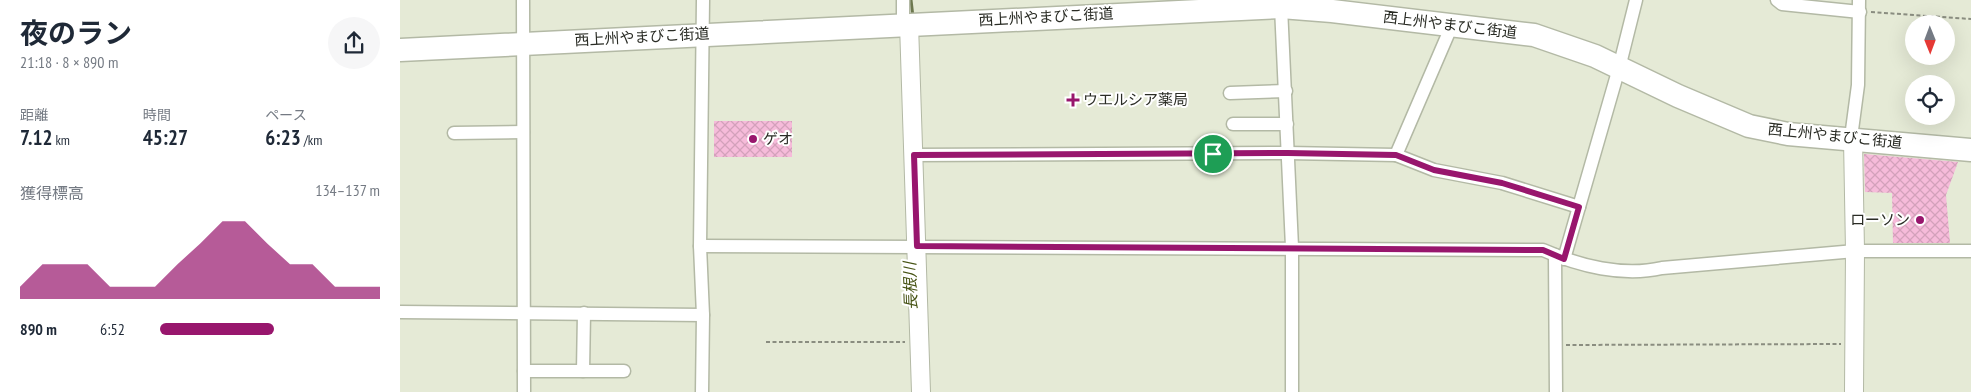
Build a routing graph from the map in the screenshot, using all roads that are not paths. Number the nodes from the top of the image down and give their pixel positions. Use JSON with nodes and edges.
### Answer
{"nodes":[{"id":1,"x":523,"y":0,"type":"edge"},
{"id":2,"x":702,"y":0,"type":"edge"},
{"id":3,"x":903,"y":0,"type":"edge"},
{"id":4,"x":1636,"y":0,"type":"edge"},
{"id":5,"x":1777,"y":0,"type":"edge"},
{"id":6,"x":1221,"y":4,"type":"edge"},
{"id":7,"x":1860,"y":6,"type":"edge"},
{"id":8,"x":1281,"y":7,"type":"junction"},
{"id":9,"x":906,"y":24,"type":"junction"},
{"id":10,"x":1452,"y":25,"type":"junction"},
{"id":11,"x":703,"y":34,"type":"junction"},
{"id":12,"x":523,"y":42,"type":"junction"},
{"id":13,"x":400,"y":50,"type":"edge"},
{"id":14,"x":1619,"y":68,"type":"junction"},
{"id":15,"x":1286,"y":91,"type":"junction"},
{"id":16,"x":1230,"y":93,"type":"dead end"},
{"id":17,"x":1233,"y":124,"type":"dead end"},
{"id":18,"x":1287,"y":124,"type":"junction"},
{"id":19,"x":523,"y":132,"type":"junction"},
{"id":20,"x":454,"y":133,"type":"dead end"},
{"id":21,"x":1853,"y":139,"type":"junction"},
{"id":22,"x":1971,"y":150,"type":"edge"},
{"id":23,"x":1288,"y":153,"type":"junction"},
{"id":24,"x":914,"y":155,"type":"junction"},
{"id":25,"x":1396,"y":155,"type":"junction"},
{"id":26,"x":1579,"y":207,"type":"junction"},
{"id":27,"x":700,"y":246,"type":"junction"},
{"id":28,"x":917,"y":246,"type":"junction"},
{"id":29,"x":1292,"y":247,"type":"junction"},
{"id":30,"x":1855,"y":251,"type":"junction"},
{"id":31,"x":1971,"y":251,"type":"edge"},
{"id":32,"x":1560,"y":257,"type":"junction"},
{"id":33,"x":400,"y":312,"type":"edge"},
{"id":34,"x":524,"y":313,"type":"junction"},
{"id":35,"x":584,"y":313,"type":"junction"},
{"id":36,"x":703,"y":314,"type":"junction"},
{"id":37,"x":524,"y":371,"type":"junction"},
{"id":38,"x":583,"y":371,"type":"junction"},
{"id":39,"x":624,"y":371,"type":"dead end"},
{"id":40,"x":524,"y":392,"type":"edge"},
{"id":41,"x":702,"y":392,"type":"edge"},
{"id":42,"x":921,"y":392,"type":"edge"},
{"id":43,"x":1292,"y":392,"type":"edge"},
{"id":44,"x":1556,"y":392,"type":"edge"},
{"id":45,"x":1854,"y":392,"type":"edge"}],
"edges":[{"from":1,"to":12,"type":"street"},
{"from":2,"to":11,"type":"street"},
{"from":3,"to":9,"type":"street"},
{"from":4,"to":14,"type":"street"},
{"from":5,"to":7,"type":"street"},
{"from":6,"to":8,"type":"highway","name":"西上州やまびこ街道"},
{"from":6,"to":9,"type":"highway","name":"西上州やまびこ街道"},
{"from":7,"to":21,"type":"street"},
{"from":8,"to":10,"type":"highway","name":"西上州やまびこ街道"},
{"from":8,"to":15,"type":"street"},
{"from":9,"to":11,"type":"highway","name":"西上州やまびこ街道"},
{"from":9,"to":24,"type":"street"},
{"from":10,"to":14,"type":"highway","name":"西上州やまびこ街道"},
{"from":10,"to":25,"type":"street"},
{"from":11,"to":12,"type":"highway","name":"西上州やまびこ街道"},
{"from":11,"to":27,"type":"street"},
{"from":12,"to":13,"type":"highway","name":"西上州やまびこ街道"},
{"from":12,"to":19,"type":"street"},
{"from":14,"to":21,"type":"highway","name":"西上州やまびこ街道"},
{"from":14,"to":26,"type":"street"},
{"from":15,"to":16,"type":"street"},
{"from":15,"to":18,"type":"street"},
{"from":17,"to":18,"type":"street"},
{"from":18,"to":23,"type":"street"},
{"from":19,"to":20,"type":"street"},
{"from":19,"to":34,"type":"street"},
{"from":21,"to":22,"type":"highway","name":"西上州やまびこ街道"},
{"from":21,"to":30,"type":"street"},
{"from":23,"to":24,"type":"street"},
{"from":23,"to":25,"type":"street"},
{"from":23,"to":29,"type":"street"},
{"from":24,"to":28,"type":"street"},
{"from":25,"to":26,"type":"street"},
{"from":26,"to":32,"type":"street"},
{"from":27,"to":28,"type":"street"},
{"from":27,"to":36,"type":"street"},
{"from":28,"to":29,"type":"street"},
{"from":28,"to":42,"type":"street"},
{"from":29,"to":32,"type":"street"},
{"from":29,"to":43,"type":"street"},
{"from":30,"to":31,"type":"street"},
{"from":30,"to":32,"type":"street"},
{"from":30,"to":45,"type":"street"},
{"from":32,"to":44,"type":"street"},
{"from":33,"to":34,"type":"street"},
{"from":34,"to":35,"type":"street"},
{"from":34,"to":37,"type":"street"},
{"from":35,"to":36,"type":"street"},
{"from":35,"to":38,"type":"street"},
{"from":36,"to":41,"type":"street"},
{"from":37,"to":38,"type":"street"},
{"from":37,"to":40,"type":"street"},
{"from":38,"to":39,"type":"street"}]}
